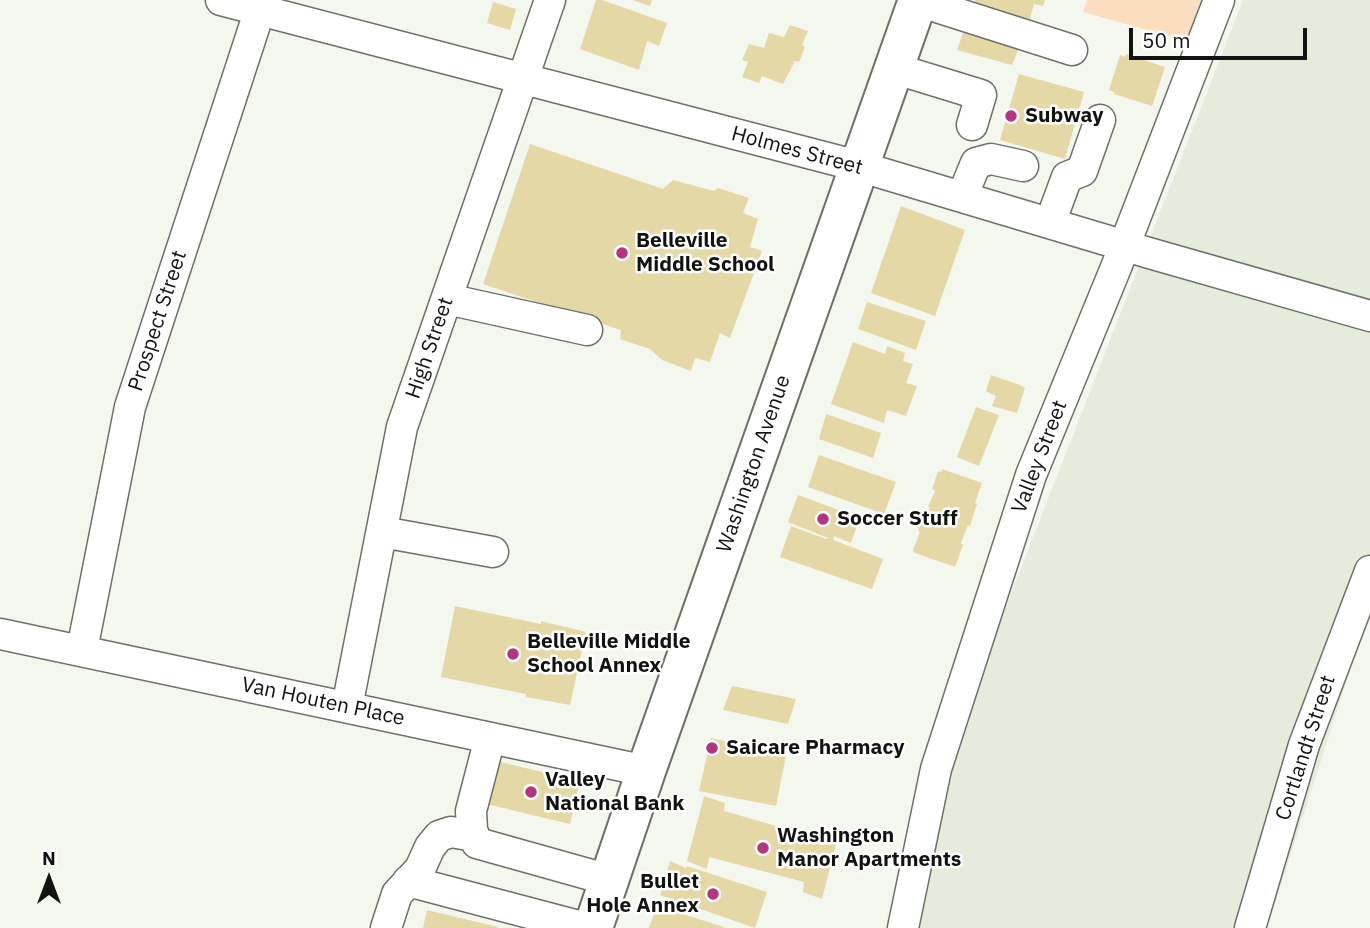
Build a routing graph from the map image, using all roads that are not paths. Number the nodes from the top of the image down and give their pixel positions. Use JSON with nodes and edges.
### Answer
{"nodes":[{"id":1,"x":221,"y":0,"type":"edge"},
{"id":2,"x":550,"y":0,"type":"edge"},
{"id":3,"x":918,"y":0,"type":"edge"},
{"id":4,"x":1219,"y":0,"type":"edge"},
{"id":5,"x":261,"y":6,"type":"edge"},
{"id":6,"x":1072,"y":50,"type":"dead end"},
{"id":7,"x":894,"y":68,"type":"junction"},
{"id":8,"x":524,"y":80,"type":"junction"},
{"id":9,"x":1100,"y":120,"type":"dead end"},
{"id":10,"x":972,"y":125,"type":"dead end"},
{"id":11,"x":858,"y":166,"type":"junction"},
{"id":12,"x":1023,"y":166,"type":"dead end"},
{"id":13,"x":962,"y":197,"type":"junction"},
{"id":14,"x":1050,"y":223,"type":"junction"},
{"id":15,"x":1124,"y":246,"type":"junction"},
{"id":16,"x":447,"y":299,"type":"junction"},
{"id":17,"x":1370,"y":316,"type":"edge"},
{"id":18,"x":587,"y":330,"type":"dead end"},
{"id":19,"x":382,"y":532,"type":"junction"},
{"id":20,"x":493,"y":552,"type":"dead end"},
{"id":21,"x":1370,"y":571,"type":"edge"},
{"id":22,"x":0,"y":634,"type":"edge"},
{"id":23,"x":82,"y":650,"type":"junction"},
{"id":24,"x":347,"y":707,"type":"junction"},
{"id":25,"x":490,"y":738,"type":"junction"},
{"id":26,"x":646,"y":771,"type":"junction"},
{"id":27,"x":474,"y":836,"type":"junction"},
{"id":28,"x":608,"y":880,"type":"junction"},
{"id":29,"x":408,"y":881,"type":"junction"},
{"id":30,"x":386,"y":928,"type":"edge"},
{"id":31,"x":586,"y":928,"type":"edge"},
{"id":32,"x":593,"y":928,"type":"edge"},
{"id":33,"x":902,"y":928,"type":"edge"},
{"id":34,"x":1250,"y":928,"type":"edge"}],
"edges":[{"from":1,"to":5,"type":"street","name":"Holmes Street"},
{"from":2,"to":8,"type":"street","name":"High Street"},
{"from":3,"to":6,"type":"street"},
{"from":3,"to":7,"type":"main road","name":"Washington Avenue"},
{"from":4,"to":15,"type":"street","name":"Valley Street"},
{"from":5,"to":8,"type":"street","name":"Holmes Street"},
{"from":5,"to":23,"type":"street","name":"Prospect Street"},
{"from":7,"to":10,"type":"street"},
{"from":7,"to":11,"type":"main road","name":"Washington Avenue"},
{"from":8,"to":11,"type":"street","name":"Holmes Street"},
{"from":8,"to":16,"type":"street","name":"High Street"},
{"from":9,"to":14,"type":"street"},
{"from":11,"to":13,"type":"street","name":"Holmes Street"},
{"from":11,"to":26,"type":"main road","name":"Washington Avenue"},
{"from":12,"to":13,"type":"street"},
{"from":13,"to":14,"type":"street","name":"Holmes Street"},
{"from":14,"to":15,"type":"street","name":"Holmes Street"},
{"from":15,"to":17,"type":"street","name":"Holmes Street"},
{"from":15,"to":33,"type":"street","name":"Valley Street"},
{"from":16,"to":18,"type":"street"},
{"from":16,"to":19,"type":"street","name":"High Street"},
{"from":19,"to":20,"type":"street"},
{"from":19,"to":24,"type":"street","name":"High Street"},
{"from":21,"to":34,"type":"street","name":"Cortlandt Street"},
{"from":22,"to":23,"type":"street","name":"Van Houten Place"},
{"from":23,"to":24,"type":"street","name":"Van Houten Place"},
{"from":24,"to":25,"type":"street","name":"Van Houten Place"},
{"from":25,"to":26,"type":"street","name":"Van Houten Place"},
{"from":25,"to":27,"type":"street"},
{"from":26,"to":28,"type":"main road","name":"Washington Avenue"},
{"from":27,"to":28,"type":"street"},
{"from":27,"to":29,"type":"street"},
{"from":28,"to":32,"type":"main road","name":"Washington Avenue"},
{"from":29,"to":30,"type":"street"},
{"from":29,"to":31,"type":"street"}]}
